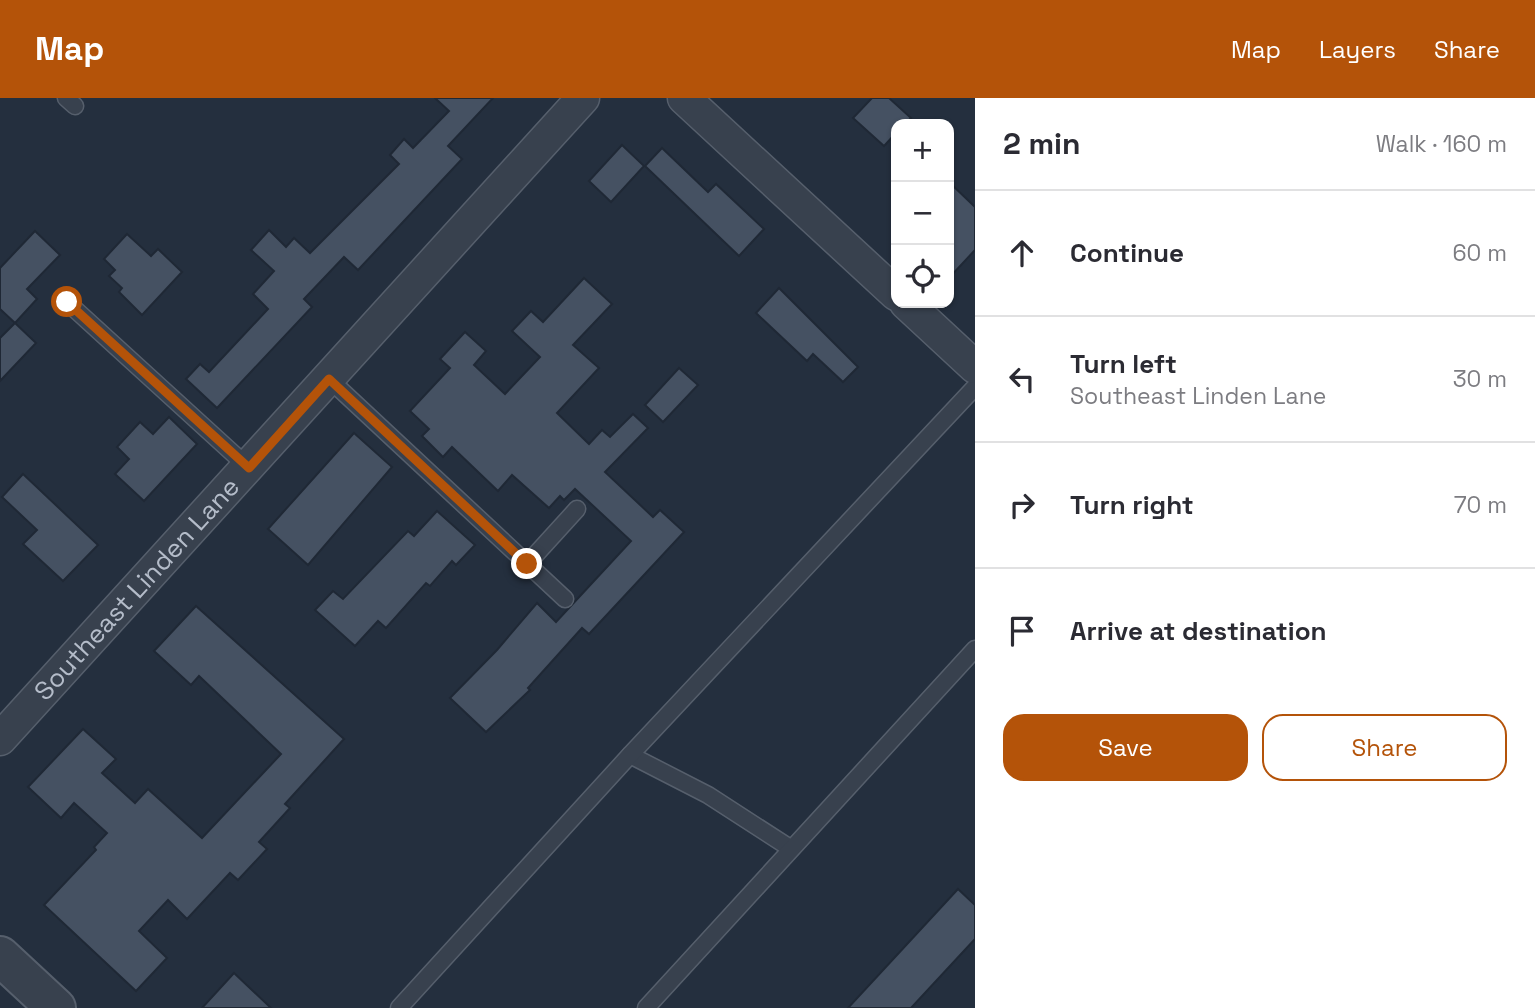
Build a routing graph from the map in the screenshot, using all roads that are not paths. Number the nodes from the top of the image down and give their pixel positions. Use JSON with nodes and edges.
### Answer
{"nodes":[{"id":1,"x":583,"y":98,"type":"edge"},
{"id":2,"x":684,"y":98,"type":"edge"},
{"id":3,"x":891,"y":289,"type":"edge"},
{"id":4,"x":67,"y":302,"type":"dead end"},
{"id":5,"x":911,"y":308,"type":"edge"},
{"id":6,"x":975,"y":366,"type":"edge"},
{"id":7,"x":329,"y":379,"type":"junction"},
{"id":8,"x":975,"y":387,"type":"edge"},
{"id":9,"x":249,"y":468,"type":"junction"},
{"id":10,"x":577,"y":509,"type":"dead end"},
{"id":11,"x":527,"y":564,"type":"junction"},
{"id":12,"x":565,"y":599,"type":"dead end"},
{"id":13,"x":975,"y":649,"type":"edge"},
{"id":14,"x":0,"y":739,"type":"edge"},
{"id":15,"x":630,"y":755,"type":"junction"},
{"id":16,"x":790,"y":848,"type":"junction"},
{"id":17,"x":0,"y":956,"type":"edge"},
{"id":18,"x":56,"y":1008,"type":"edge"},
{"id":19,"x":399,"y":1008,"type":"edge"},
{"id":20,"x":646,"y":1008,"type":"edge"}],
"edges":[{"from":1,"to":7,"type":"street","name":"Southeast Linden Lane"},
{"from":2,"to":3,"type":"street"},
{"from":4,"to":9,"type":"lane"},
{"from":5,"to":6,"type":"street"},
{"from":7,"to":9,"type":"street","name":"Southeast Linden Lane"},
{"from":7,"to":11,"type":"lane"},
{"from":8,"to":15,"type":"lane"},
{"from":9,"to":14,"type":"street","name":"Southeast Linden Lane"},
{"from":10,"to":11,"type":"lane"},
{"from":11,"to":12,"type":"lane"},
{"from":13,"to":16,"type":"lane"},
{"from":15,"to":16,"type":"lane"},
{"from":15,"to":19,"type":"lane"},
{"from":16,"to":20,"type":"lane"},
{"from":17,"to":18,"type":"street"}]}
